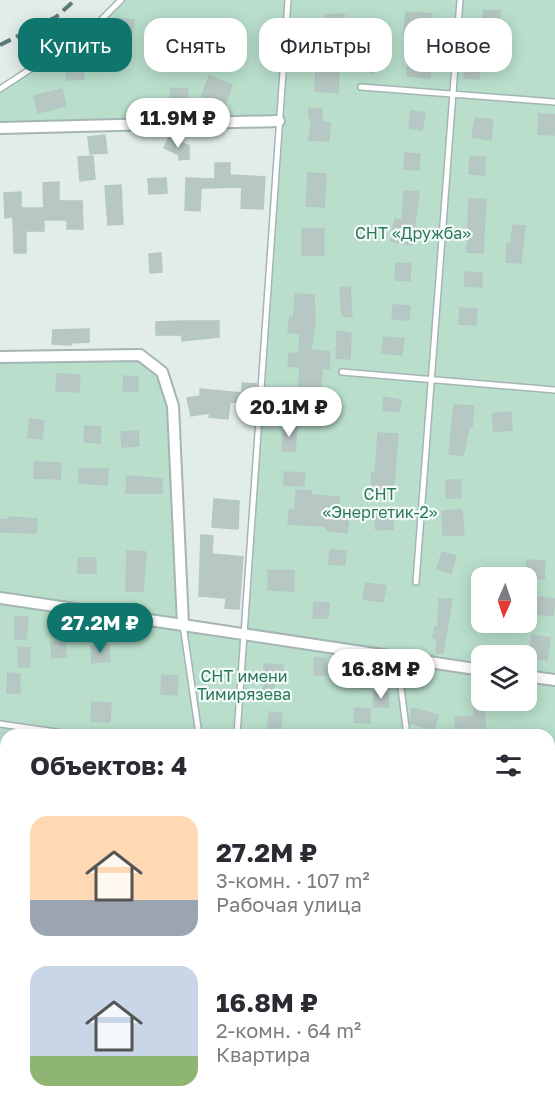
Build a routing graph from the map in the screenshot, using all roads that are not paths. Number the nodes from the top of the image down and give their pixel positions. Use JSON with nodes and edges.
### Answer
{"nodes":[{"id":1,"x":121,"y":0,"type":"edge"},
{"id":2,"x":288,"y":0,"type":"edge"},
{"id":3,"x":460,"y":0,"type":"edge"},
{"id":4,"x":361,"y":87,"type":"dead end"},
{"id":5,"x":0,"y":89,"type":"edge"},
{"id":6,"x":453,"y":94,"type":"junction"},
{"id":7,"x":555,"y":102,"type":"edge"},
{"id":8,"x":279,"y":121,"type":"junction"},
{"id":9,"x":0,"y":128,"type":"edge"},
{"id":10,"x":0,"y":357,"type":"edge"},
{"id":11,"x":342,"y":372,"type":"dead end"},
{"id":12,"x":432,"y":380,"type":"junction"},
{"id":13,"x":555,"y":390,"type":"edge"},
{"id":14,"x":416,"y":582,"type":"dead end"},
{"id":15,"x":0,"y":598,"type":"edge"},
{"id":16,"x":183,"y":625,"type":"junction"},
{"id":17,"x":244,"y":635,"type":"junction"},
{"id":18,"x":397,"y":657,"type":"junction"},
{"id":19,"x":471,"y":667,"type":"edge"},
{"id":20,"x":537,"y":678,"type":"edge"},
{"id":21,"x":555,"y":680,"type":"edge"},
{"id":22,"x":0,"y":724,"type":"edge"},
{"id":23,"x":35,"y":729,"type":"edge"},
{"id":24,"x":198,"y":729,"type":"edge"},
{"id":25,"x":237,"y":729,"type":"edge"},
{"id":26,"x":406,"y":729,"type":"edge"}],
"edges":[{"from":1,"to":5,"type":"lane"},
{"from":2,"to":8,"type":"lane"},
{"from":3,"to":6,"type":"lane"},
{"from":4,"to":6,"type":"lane"},
{"from":6,"to":7,"type":"lane"},
{"from":6,"to":12,"type":"lane"},
{"from":8,"to":9,"type":"street"},
{"from":8,"to":17,"type":"lane"},
{"from":10,"to":16,"type":"street"},
{"from":11,"to":12,"type":"lane"},
{"from":12,"to":13,"type":"lane"},
{"from":12,"to":14,"type":"lane"},
{"from":15,"to":16,"type":"street"},
{"from":16,"to":17,"type":"street"},
{"from":16,"to":24,"type":"lane"},
{"from":17,"to":18,"type":"street"},
{"from":17,"to":25,"type":"lane"},
{"from":18,"to":19,"type":"street"},
{"from":18,"to":26,"type":"lane"},
{"from":20,"to":21,"type":"street"},
{"from":22,"to":23,"type":"lane"}]}
